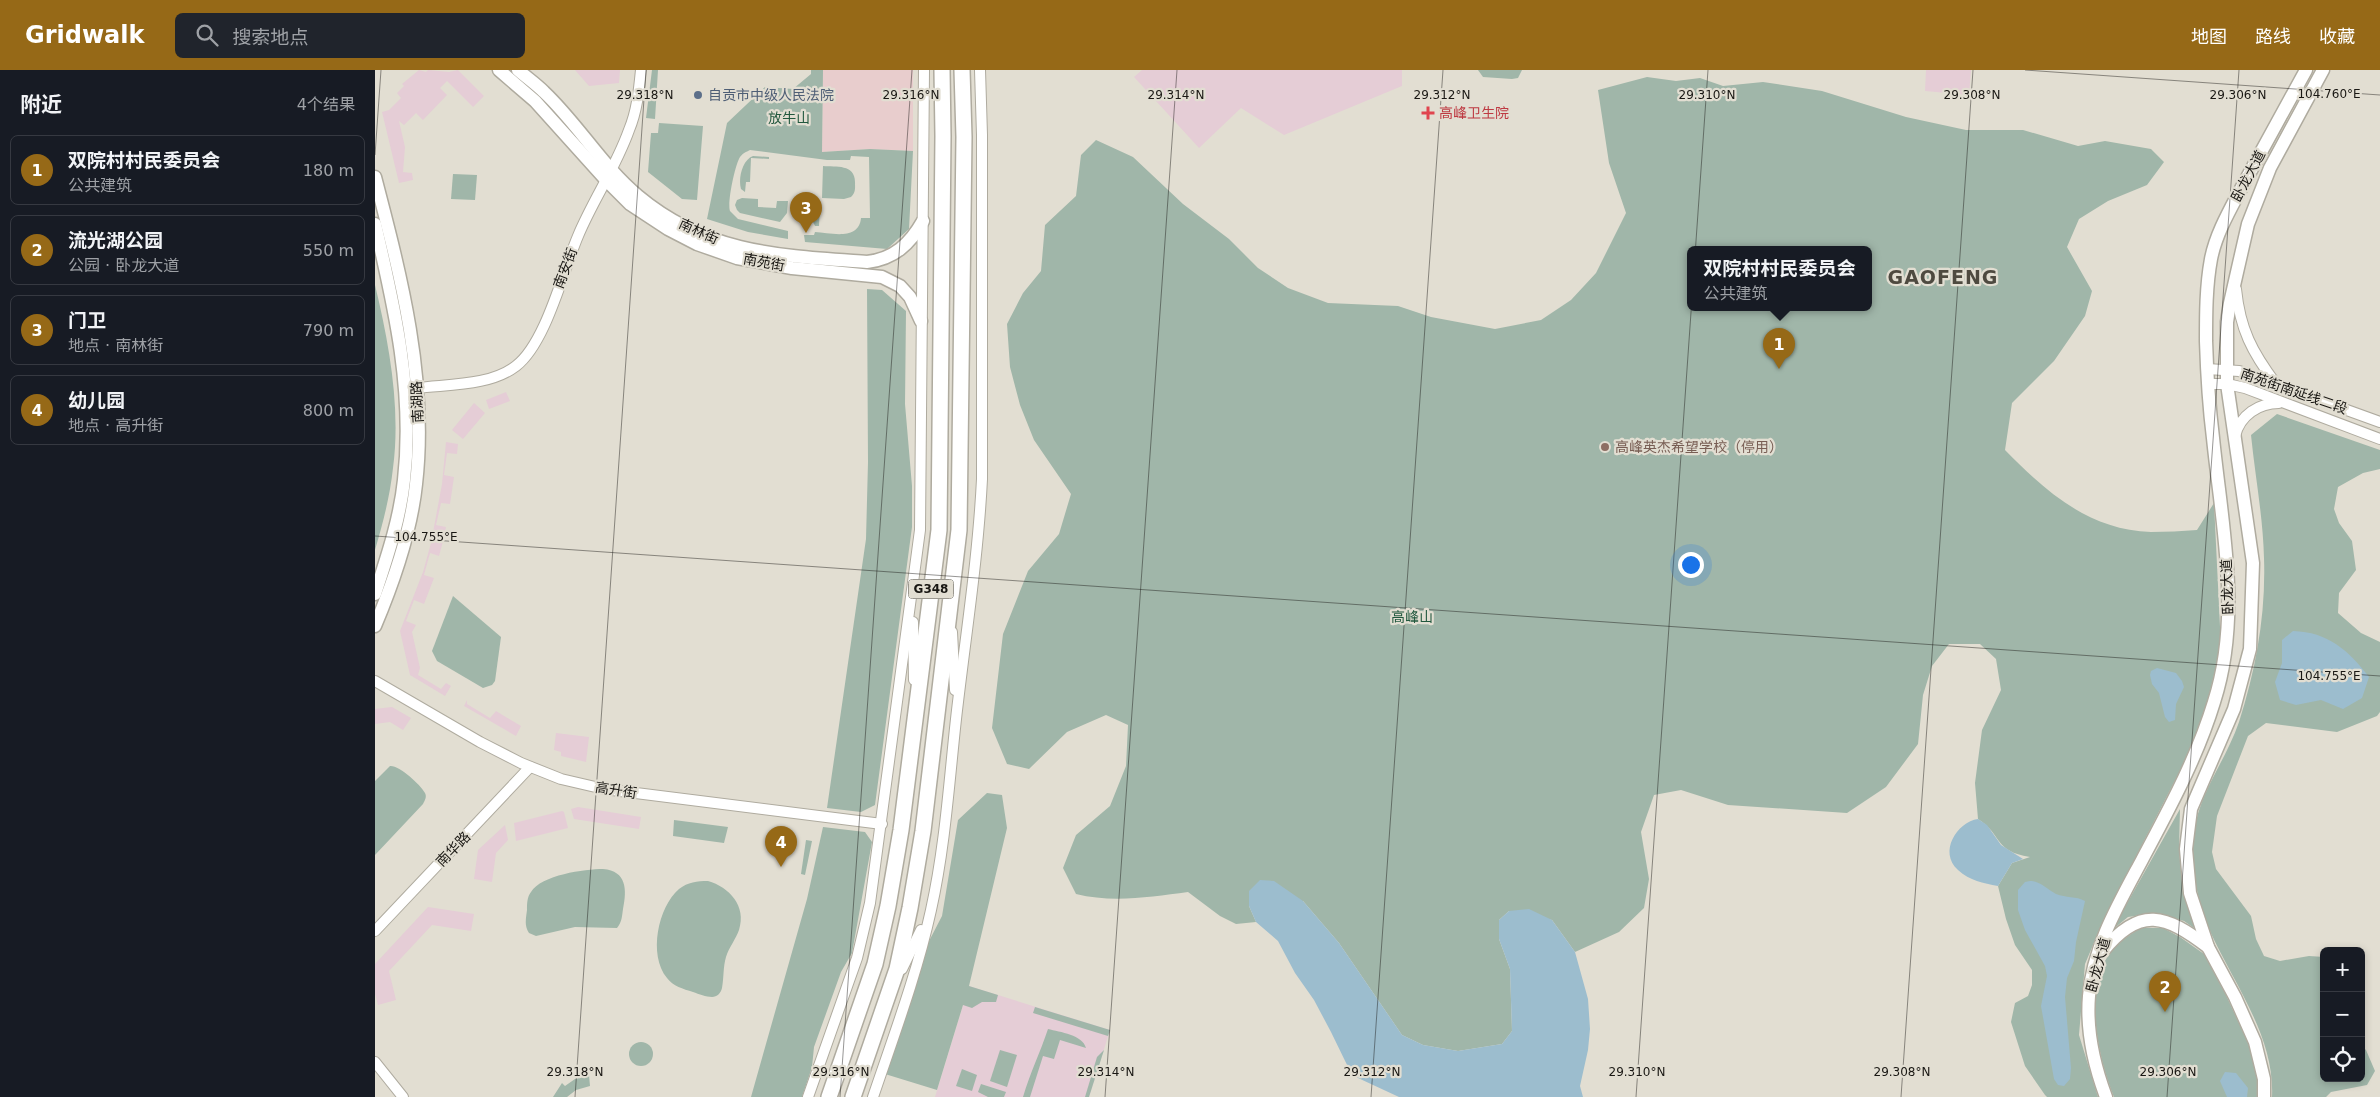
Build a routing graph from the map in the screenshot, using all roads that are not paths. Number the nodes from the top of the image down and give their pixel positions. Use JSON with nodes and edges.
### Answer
{"nodes":[{"id":1,"x":499,"y":70,"type":"edge"},
{"id":2,"x":518,"y":70,"type":"edge"},
{"id":3,"x":641,"y":70,"type":"edge"},
{"id":4,"x":924,"y":70,"type":"edge"},
{"id":5,"x":942,"y":70,"type":"edge"},
{"id":6,"x":962,"y":70,"type":"edge"},
{"id":7,"x":980,"y":70,"type":"edge"},
{"id":8,"x":2306,"y":70,"type":"edge"},
{"id":9,"x":2323,"y":70,"type":"edge"},
{"id":10,"x":609,"y":175,"type":"junction"},
{"id":11,"x":375,"y":176,"type":"edge"},
{"id":12,"x":923,"y":221,"type":"junction"},
{"id":13,"x":375,"y":224,"type":"edge"},
{"id":14,"x":2234,"y":277,"type":"junction"},
{"id":15,"x":2207,"y":304,"type":"junction"},
{"id":16,"x":2229,"y":309,"type":"junction"},
{"id":17,"x":921,"y":321,"type":"junction"},
{"id":18,"x":2207,"y":369,"type":"junction"},
{"id":19,"x":2226,"y":369,"type":"junction"},
{"id":20,"x":2208,"y":384,"type":"junction"},
{"id":21,"x":2227,"y":384,"type":"junction"},
{"id":22,"x":2277,"y":385,"type":"junction"},
{"id":23,"x":417,"y":388,"type":"junction"},
{"id":24,"x":2286,"y":403,"type":"junction"},
{"id":25,"x":2380,"y":422,"type":"edge"},
{"id":26,"x":2234,"y":436,"type":"junction"},
{"id":27,"x":2213,"y":438,"type":"junction"},
{"id":28,"x":2380,"y":439,"type":"edge"},
{"id":29,"x":913,"y":591,"type":"junction"},
{"id":30,"x":951,"y":592,"type":"junction"},
{"id":31,"x":375,"y":594,"type":"edge"},
{"id":32,"x":375,"y":626,"type":"edge"},
{"id":33,"x":375,"y":680,"type":"edge"},
{"id":34,"x":915,"y":709,"type":"junction"},
{"id":35,"x":956,"y":719,"type":"junction"},
{"id":36,"x":530,"y":767,"type":"junction"},
{"id":37,"x":881,"y":824,"type":"junction"},
{"id":38,"x":931,"y":909,"type":"junction"},
{"id":39,"x":375,"y":932,"type":"edge"},
{"id":40,"x":2208,"y":947,"type":"junction"},
{"id":41,"x":2096,"y":959,"type":"junction"},
{"id":42,"x":889,"y":994,"type":"junction"},
{"id":43,"x":375,"y":1062,"type":"edge"},
{"id":44,"x":403,"y":1097,"type":"edge"},
{"id":45,"x":808,"y":1097,"type":"edge"},
{"id":46,"x":829,"y":1097,"type":"edge"},
{"id":47,"x":853,"y":1097,"type":"edge"},
{"id":48,"x":873,"y":1097,"type":"edge"},
{"id":49,"x":2106,"y":1097,"type":"edge"},
{"id":50,"x":2264,"y":1097,"type":"edge"}],
"edges":[{"from":1,"to":10,"type":"main road","name":"南林街"},
{"from":2,"to":10,"type":"main road","name":"南林街"},
{"from":3,"to":10,"type":"street","name":"南安街"},
{"from":4,"to":12,"type":"street"},
{"from":5,"to":34,"type":"highway","number":"G348"},
{"from":6,"to":30,"type":"highway","number":"G348"},
{"from":7,"to":35,"type":"street"},
{"from":8,"to":15,"type":"main road","name":"卧龙大道"},
{"from":9,"to":14,"type":"main road","name":"卧龙大道"},
{"from":10,"to":12,"type":"main road","name":"南林街"},
{"from":10,"to":17,"type":"main road","name":"南苑街"},
{"from":10,"to":23,"type":"street","name":"南安街"},
{"from":11,"to":23,"type":"main road","name":"南湖路"},
{"from":12,"to":17,"type":"street"},
{"from":13,"to":31,"type":"main road","name":"南湖路"},
{"from":14,"to":16,"type":"main road","name":"卧龙大道"},
{"from":14,"to":22,"type":"street"},
{"from":15,"to":16,"type":"main road"},
{"from":15,"to":18,"type":"main road","name":"卧龙大道"},
{"from":16,"to":19,"type":"main road","name":"卧龙大道"},
{"from":17,"to":29,"type":"street"},
{"from":18,"to":19,"type":"street","name":"南苑街南延线二段"},
{"from":18,"to":20,"type":"main road","name":"卧龙大道"},
{"from":19,"to":21,"type":"main road","name":"卧龙大道"},
{"from":19,"to":22,"type":"street","name":"南苑街南延线二段"},
{"from":20,"to":21,"type":"street","name":"南苑街南延线二段"},
{"from":20,"to":27,"type":"main road","name":"卧龙大道"},
{"from":21,"to":24,"type":"street","name":"南苑街南延线二段"},
{"from":21,"to":26,"type":"main road","name":"卧龙大道"},
{"from":22,"to":25,"type":"street","name":"南苑街南延线二段"},
{"from":23,"to":32,"type":"main road","name":"南湖路"},
{"from":24,"to":26,"type":"street"},
{"from":24,"to":28,"type":"street","name":"南苑街南延线二段"},
{"from":26,"to":27,"type":"main road"},
{"from":26,"to":40,"type":"main road","name":"卧龙大道"},
{"from":27,"to":41,"type":"main road","name":"卧龙大道"},
{"from":29,"to":34,"type":"street"},
{"from":29,"to":37,"type":"street"},
{"from":30,"to":35,"type":"street"},
{"from":30,"to":42,"type":"highway","number":"G348"},
{"from":33,"to":36,"type":"street","name":"高升街"},
{"from":34,"to":46,"type":"highway","number":"G348"},
{"from":35,"to":38,"type":"street"},
{"from":36,"to":37,"type":"street","name":"高升街"},
{"from":36,"to":39,"type":"street","name":"南华路"},
{"from":37,"to":45,"type":"street"},
{"from":38,"to":42,"type":"street"},
{"from":38,"to":48,"type":"street"},
{"from":40,"to":41,"type":"main road"},
{"from":40,"to":50,"type":"main road","name":"卧龙大道"},
{"from":41,"to":49,"type":"main road","name":"卧龙大道"},
{"from":42,"to":47,"type":"highway","number":"G348"},
{"from":43,"to":44,"type":"street"}]}
